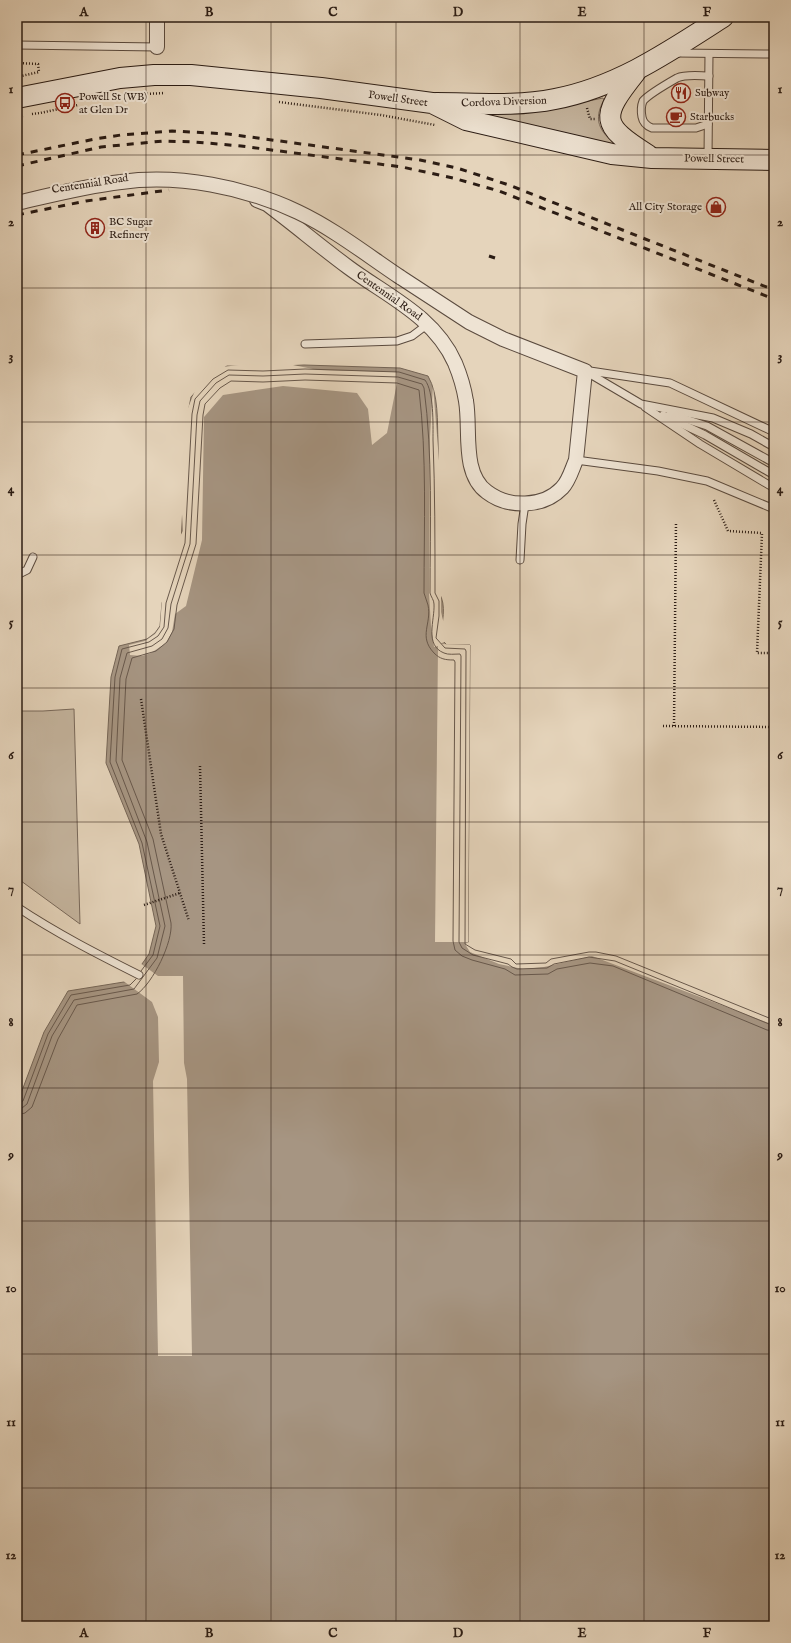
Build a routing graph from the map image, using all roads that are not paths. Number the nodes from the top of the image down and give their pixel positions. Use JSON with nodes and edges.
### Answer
{"nodes":[{"id":1,"x":157,"y":17,"type":"edge"},
{"id":2,"x":723,"y":17,"type":"edge"},
{"id":3,"x":17,"y":45,"type":"edge"},
{"id":4,"x":157,"y":47,"type":"joint"},
{"id":5,"x":668,"y":52,"type":"junction"},
{"id":6,"x":709,"y":54,"type":"junction"},
{"id":7,"x":774,"y":54,"type":"edge"},
{"id":8,"x":636,"y":71,"type":"junction"},
{"id":9,"x":709,"y":76,"type":"junction"},
{"id":10,"x":17,"y":98,"type":"edge"},
{"id":11,"x":432,"y":103,"type":"junction"},
{"id":12,"x":708,"y":124,"type":"junction"},
{"id":13,"x":652,"y":158,"type":"junction"},
{"id":14,"x":708,"y":159,"type":"junction"},
{"id":15,"x":774,"y":160,"type":"edge"},
{"id":16,"x":17,"y":198,"type":"edge"},
{"id":17,"x":17,"y":203,"type":"edge"},
{"id":18,"x":428,"y":324,"type":"junction"},
{"id":19,"x":305,"y":344,"type":"dead end"},
{"id":20,"x":585,"y":371,"type":"junction"},
{"id":21,"x":641,"y":404,"type":"junction"},
{"id":22,"x":774,"y":432,"type":"edge"},
{"id":23,"x":774,"y":447,"type":"edge"},
{"id":24,"x":576,"y":460,"type":"junction"},
{"id":25,"x":774,"y":463,"type":"edge"},
{"id":26,"x":774,"y":475,"type":"edge"},
{"id":27,"x":774,"y":488,"type":"edge"},
{"id":28,"x":525,"y":504,"type":"junction"},
{"id":29,"x":774,"y":509,"type":"edge"},
{"id":30,"x":33,"y":557,"type":"dead end"},
{"id":31,"x":520,"y":560,"type":"dead end"},
{"id":32,"x":17,"y":576,"type":"edge"},
{"id":33,"x":17,"y":907,"type":"edge"},
{"id":34,"x":139,"y":974,"type":"dead end"}],
"edges":[{"from":1,"to":4,"type":"street"},
{"from":2,"to":5,"type":"main road","name":"Cordova Diversion"},
{"from":3,"to":4,"type":"lane"},
{"from":5,"to":6,"type":"lane"},
{"from":5,"to":8,"type":"main road","name":"Cordova Diversion"},
{"from":6,"to":7,"type":"lane"},
{"from":6,"to":9,"type":"lane"},
{"from":8,"to":11,"type":"main road","name":"Cordova Diversion"},
{"from":8,"to":13,"type":"main road"},
{"from":9,"to":12,"type":"lane"},
{"from":9,"to":12,"type":"lane"},
{"from":10,"to":11,"type":"main road","name":"Powell Street"},
{"from":11,"to":13,"type":"main road","name":"Powell Street"},
{"from":12,"to":14,"type":"lane"},
{"from":13,"to":14,"type":"main road","name":"Powell Street"},
{"from":14,"to":15,"type":"main road","name":"Powell Street"},
{"from":16,"to":18,"type":"street","name":"Centennial Road"},
{"from":17,"to":20,"type":"street","bridge":true},
{"from":18,"to":19,"type":"lane"},
{"from":18,"to":28,"type":"street","name":"Centennial Road"},
{"from":20,"to":21,"type":"lane"},
{"from":20,"to":22,"type":"lane"},
{"from":20,"to":24,"type":"street","name":"Centennial Road"},
{"from":21,"to":23,"type":"lane"},
{"from":21,"to":25,"type":"lane"},
{"from":21,"to":26,"type":"lane"},
{"from":21,"to":27,"type":"lane"},
{"from":24,"to":28,"type":"street","name":"Centennial Road"},
{"from":24,"to":29,"type":"lane"},
{"from":28,"to":31,"type":"lane"},
{"from":30,"to":32,"type":"lane"},
{"from":33,"to":34,"type":"lane"}]}
